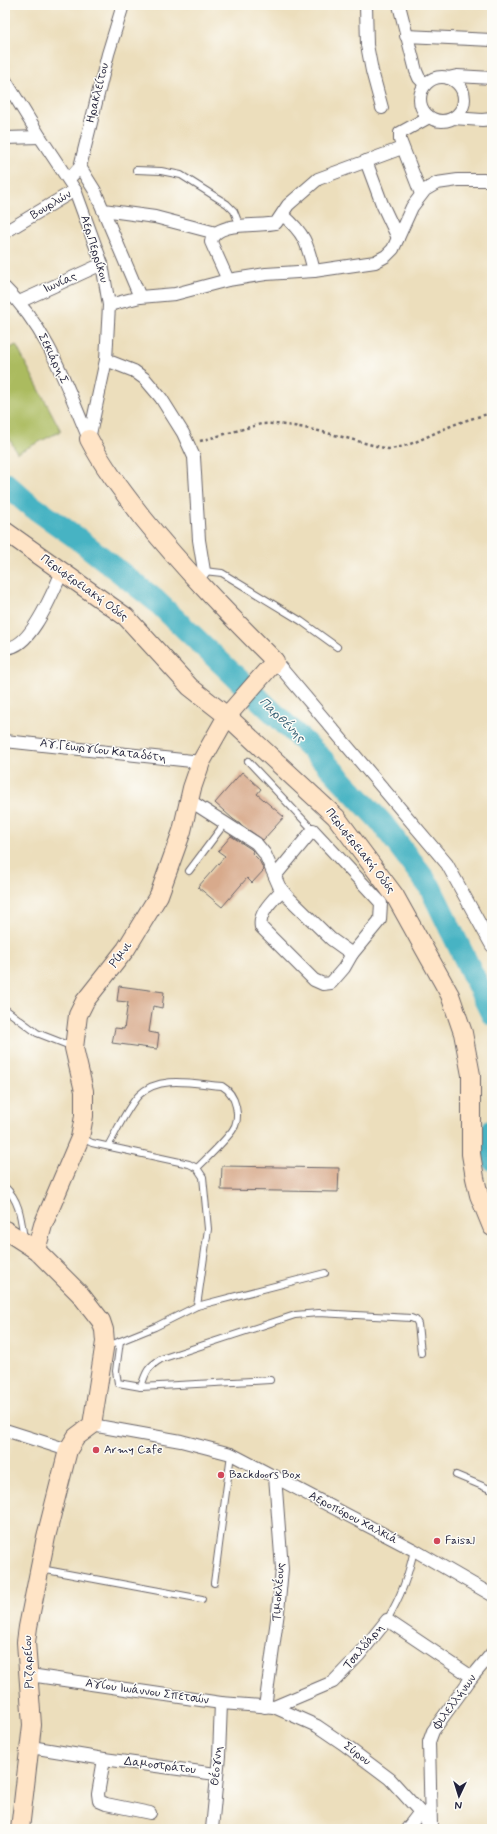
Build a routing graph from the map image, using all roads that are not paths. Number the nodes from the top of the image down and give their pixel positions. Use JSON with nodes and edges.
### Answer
{"nodes":[{"id":1,"x":123,"y":5,"type":"edge"},
{"id":2,"x":366,"y":5,"type":"edge"},
{"id":3,"x":398,"y":5,"type":"edge"},
{"id":4,"x":406,"y":36,"type":"junction"},
{"id":5,"x":492,"y":40,"type":"edge"},
{"id":6,"x":448,"y":78,"type":"junction"},
{"id":7,"x":492,"y":78,"type":"edge"},
{"id":8,"x":5,"y":80,"type":"edge"},
{"id":9,"x":425,"y":84,"type":"junction"},
{"id":10,"x":382,"y":108,"type":"dead end"},
{"id":11,"x":429,"y":117,"type":"junction"},
{"id":12,"x":453,"y":118,"type":"junction"},
{"id":13,"x":492,"y":119,"type":"edge"},
{"id":14,"x":40,"y":137,"type":"junction"},
{"id":15,"x":5,"y":138,"type":"edge"},
{"id":16,"x":402,"y":148,"type":"junction"},
{"id":17,"x":366,"y":161,"type":"junction"},
{"id":18,"x":80,"y":167,"type":"junction"},
{"id":19,"x":136,"y":170,"type":"dead end"},
{"id":20,"x":69,"y":179,"type":"junction"},
{"id":21,"x":492,"y":180,"type":"edge"},
{"id":22,"x":75,"y":190,"type":"junction"},
{"id":23,"x":421,"y":194,"type":"junction"},
{"id":24,"x":103,"y":210,"type":"junction"},
{"id":25,"x":283,"y":215,"type":"junction"},
{"id":26,"x":239,"y":224,"type":"junction"},
{"id":27,"x":5,"y":232,"type":"edge"},
{"id":28,"x":216,"y":233,"type":"junction"},
{"id":29,"x":398,"y":238,"type":"junction"},
{"id":30,"x":102,"y":264,"type":"junction"},
{"id":31,"x":314,"y":271,"type":"junction"},
{"id":32,"x":228,"y":280,"type":"junction"},
{"id":33,"x":5,"y":288,"type":"edge"},
{"id":34,"x":140,"y":297,"type":"junction"},
{"id":35,"x":19,"y":302,"type":"junction"},
{"id":36,"x":109,"y":305,"type":"junction"},
{"id":37,"x":106,"y":360,"type":"junction"},
{"id":38,"x":89,"y":439,"type":"junction"},
{"id":39,"x":5,"y":531,"type":"edge"},
{"id":40,"x":62,"y":572,"type":"junction"},
{"id":41,"x":200,"y":576,"type":"junction"},
{"id":42,"x":7,"y":647,"type":"edge"},
{"id":43,"x":337,"y":647,"type":"dead end"},
{"id":44,"x":269,"y":667,"type":"junction"},
{"id":45,"x":227,"y":716,"type":"junction"},
{"id":46,"x":5,"y":741,"type":"edge"},
{"id":47,"x":201,"y":762,"type":"junction"},
{"id":48,"x":248,"y":762,"type":"dead end"},
{"id":49,"x":189,"y":800,"type":"junction"},
{"id":50,"x":225,"y":823,"type":"junction"},
{"id":51,"x":314,"y":830,"type":"junction"},
{"id":52,"x":189,"y":871,"type":"dead end"},
{"id":53,"x":275,"y":876,"type":"junction"},
{"id":54,"x":282,"y":890,"type":"junction"},
{"id":55,"x":491,"y":943,"type":"edge"},
{"id":56,"x":352,"y":954,"type":"junction"},
{"id":57,"x":5,"y":1009,"type":"edge"},
{"id":58,"x":74,"y":1048,"type":"junction"},
{"id":59,"x":80,"y":1138,"type":"junction"},
{"id":60,"x":108,"y":1146,"type":"junction"},
{"id":61,"x":197,"y":1168,"type":"junction"},
{"id":62,"x":5,"y":1187,"type":"edge"},
{"id":63,"x":492,"y":1227,"type":"edge"},
{"id":64,"x":5,"y":1230,"type":"edge"},
{"id":65,"x":30,"y":1247,"type":"junction"},
{"id":66,"x":325,"y":1273,"type":"dead end"},
{"id":67,"x":198,"y":1306,"type":"junction"},
{"id":68,"x":112,"y":1345,"type":"junction"},
{"id":69,"x":421,"y":1353,"type":"dead end"},
{"id":70,"x":270,"y":1380,"type":"dead end"},
{"id":71,"x":141,"y":1387,"type":"junction"},
{"id":72,"x":92,"y":1426,"type":"junction"},
{"id":73,"x":5,"y":1430,"type":"edge"},
{"id":74,"x":68,"y":1450,"type":"junction"},
{"id":75,"x":231,"y":1454,"type":"junction"},
{"id":76,"x":275,"y":1476,"type":"junction"},
{"id":77,"x":456,"y":1476,"type":"dead end"},
{"id":78,"x":492,"y":1490,"type":"edge"},
{"id":79,"x":414,"y":1550,"type":"junction"},
{"id":80,"x":40,"y":1568,"type":"junction"},
{"id":81,"x":214,"y":1583,"type":"dead end"},
{"id":82,"x":492,"y":1595,"type":"edge"},
{"id":83,"x":202,"y":1599,"type":"dead end"},
{"id":84,"x":387,"y":1620,"type":"junction"},
{"id":85,"x":492,"y":1653,"type":"edge"},
{"id":86,"x":30,"y":1675,"type":"junction"},
{"id":87,"x":472,"y":1677,"type":"junction"},
{"id":88,"x":220,"y":1703,"type":"junction"},
{"id":89,"x":269,"y":1707,"type":"junction"},
{"id":90,"x":31,"y":1747,"type":"junction"},
{"id":91,"x":104,"y":1759,"type":"junction"},
{"id":92,"x":216,"y":1774,"type":"junction"},
{"id":93,"x":420,"y":1812,"type":"junction"},
{"id":94,"x":150,"y":1813,"type":"dead end"},
{"id":95,"x":20,"y":1829,"type":"edge"},
{"id":96,"x":212,"y":1829,"type":"edge"},
{"id":97,"x":407,"y":1829,"type":"edge"},
{"id":98,"x":431,"y":1829,"type":"edge"}],
"edges":[{"from":1,"to":18,"type":"street","name":"Ηρακλείτου"},
{"from":2,"to":10,"type":"street"},
{"from":3,"to":4,"type":"street"},
{"from":4,"to":5,"type":"street"},
{"from":4,"to":9,"type":"street"},
{"from":6,"to":7,"type":"street"},
{"from":6,"to":9,"type":"street"},
{"from":6,"to":12,"type":"street"},
{"from":8,"to":14,"type":"street","name":"Αερ.Περρίκου"},
{"from":9,"to":11,"type":"street"},
{"from":11,"to":12,"type":"street"},
{"from":11,"to":16,"type":"street"},
{"from":12,"to":13,"type":"street"},
{"from":14,"to":15,"type":"street"},
{"from":14,"to":20,"type":"street","name":"Αερ.Περρίκου"},
{"from":16,"to":17,"type":"street"},
{"from":16,"to":23,"type":"street"},
{"from":17,"to":25,"type":"street"},
{"from":17,"to":29,"type":"street"},
{"from":18,"to":20,"type":"street","name":"Ηρακλείτου"},
{"from":18,"to":24,"type":"street"},
{"from":19,"to":26,"type":"lane"},
{"from":20,"to":22,"type":"street","name":"Αερ.Περρίκου"},
{"from":21,"to":23,"type":"street"},
{"from":22,"to":27,"type":"street","name":"Βουρλών"},
{"from":22,"to":30,"type":"street","name":"Αερ.Περρίκου"},
{"from":23,"to":29,"type":"street"},
{"from":24,"to":28,"type":"street"},
{"from":24,"to":34,"type":"street"},
{"from":25,"to":26,"type":"street"},
{"from":25,"to":31,"type":"street"},
{"from":26,"to":28,"type":"street"},
{"from":28,"to":32,"type":"street"},
{"from":29,"to":31,"type":"street"},
{"from":30,"to":35,"type":"street","name":"Ιωνίας"},
{"from":30,"to":36,"type":"street","name":"Αερ.Περρίκου"},
{"from":31,"to":32,"type":"street"},
{"from":32,"to":34,"type":"street"},
{"from":33,"to":35,"type":"street","name":"Σεκιάρη.Σ"},
{"from":34,"to":36,"type":"street"},
{"from":35,"to":38,"type":"street","name":"Σεκιάρη.Σ"},
{"from":36,"to":37,"type":"street","name":"Αερ.Περρίκου"},
{"from":37,"to":38,"type":"street","name":"Αερ.Περρίκου"},
{"from":37,"to":41,"type":"street"},
{"from":38,"to":41,"type":"street"},
{"from":39,"to":40,"type":"street","name":"Περιφερειακή Οδός"},
{"from":40,"to":42,"type":"street"},
{"from":40,"to":45,"type":"street","name":"Περιφερειακή Οδός"},
{"from":41,"to":43,"type":"lane"},
{"from":41,"to":44,"type":"street"},
{"from":44,"to":45,"type":"street","name":"Ρίμνι"},
{"from":44,"to":55,"type":"street"},
{"from":45,"to":47,"type":"street","name":"Ρίμνι"},
{"from":45,"to":63,"type":"street","name":"Περιφερειακή Οδός"},
{"from":46,"to":47,"type":"street","name":"Αγ.Γεωργίου Καταδότη"},
{"from":47,"to":49,"type":"street","name":"Ρίμνι"},
{"from":48,"to":51,"type":"lane"},
{"from":49,"to":50,"type":"street"},
{"from":49,"to":58,"type":"street","name":"Ρίμνι"},
{"from":50,"to":52,"type":"lane"},
{"from":50,"to":53,"type":"street"},
{"from":51,"to":53,"type":"street"},
{"from":51,"to":56,"type":"street"},
{"from":53,"to":54,"type":"street"},
{"from":54,"to":56,"type":"street"},
{"from":54,"to":56,"type":"street"},
{"from":57,"to":58,"type":"lane"},
{"from":58,"to":59,"type":"street","name":"Ρίμνι"},
{"from":59,"to":60,"type":"lane"},
{"from":59,"to":65,"type":"street","name":"Ρίμνι"},
{"from":60,"to":61,"type":"lane"},
{"from":60,"to":61,"type":"lane"},
{"from":61,"to":67,"type":"lane"},
{"from":62,"to":65,"type":"lane"},
{"from":64,"to":65,"type":"street"},
{"from":65,"to":68,"type":"street"},
{"from":66,"to":67,"type":"lane"},
{"from":67,"to":68,"type":"lane"},
{"from":68,"to":71,"type":"lane"},
{"from":68,"to":72,"type":"street"},
{"from":69,"to":71,"type":"lane"},
{"from":70,"to":71,"type":"lane"},
{"from":72,"to":74,"type":"street"},
{"from":72,"to":75,"type":"street","name":"Αεροπόρου Χαλκιά"},
{"from":73,"to":74,"type":"street"},
{"from":74,"to":80,"type":"street","name":"Ριζαρείου"},
{"from":75,"to":76,"type":"street","name":"Αεροπόρου Χαλκιά"},
{"from":75,"to":81,"type":"lane"},
{"from":76,"to":79,"type":"street","name":"Αεροπόρου Χαλκιά"},
{"from":76,"to":89,"type":"street","name":"Τιμοκλέους"},
{"from":77,"to":78,"type":"lane"},
{"from":79,"to":82,"type":"street","name":"Αεροπόρου Χαλκιά"},
{"from":79,"to":84,"type":"lane","name":"Τσαλδάρη"},
{"from":80,"to":83,"type":"lane"},
{"from":80,"to":86,"type":"street","name":"Ριζαρείου"},
{"from":84,"to":87,"type":"street"},
{"from":84,"to":89,"type":"street","name":"Τσαλδάρη"},
{"from":85,"to":87,"type":"street","name":"Φιλελλήνων"},
{"from":86,"to":88,"type":"street","name":"Αγίου Ιωάννου Σπετσών"},
{"from":86,"to":90,"type":"street","name":"Ριζαρείου"},
{"from":87,"to":98,"type":"street","name":"Φιλελλήνων"},
{"from":88,"to":89,"type":"street","name":"Αγίου Ιωάννου Σπετσών"},
{"from":88,"to":92,"type":"street","name":"Θέογνη"},
{"from":89,"to":93,"type":"street","name":"Σύρου"},
{"from":90,"to":91,"type":"street","name":"Δαμοστράτου"},
{"from":90,"to":95,"type":"street","name":"Ριζαρείου"},
{"from":91,"to":92,"type":"street","name":"Δαμοστράτου"},
{"from":91,"to":94,"type":"street"},
{"from":92,"to":96,"type":"street","name":"Θέογνη"},
{"from":93,"to":97,"type":"street"},
{"from":93,"to":98,"type":"street","name":"Σύρου"}]}
